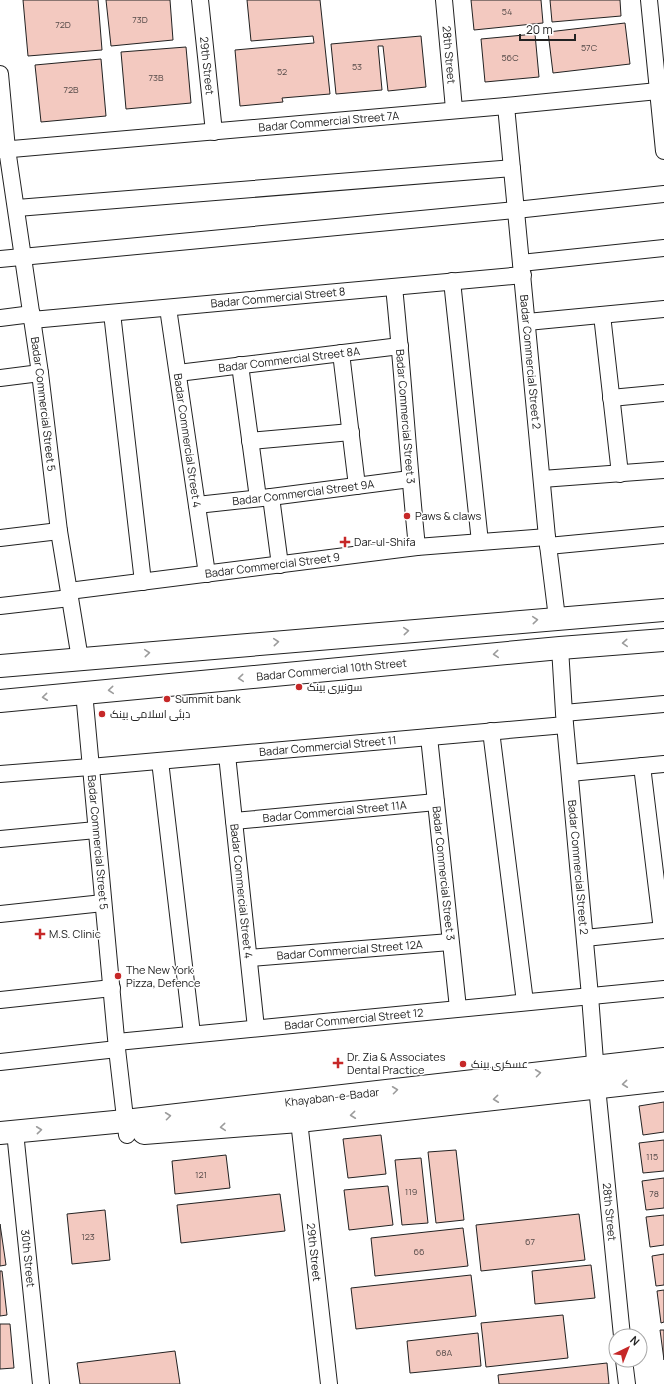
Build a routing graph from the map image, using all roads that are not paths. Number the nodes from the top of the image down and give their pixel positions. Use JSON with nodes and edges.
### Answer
{"nodes":[{"id":1,"x":200,"y":0,"type":"edge"},
{"id":2,"x":444,"y":0,"type":"edge"},
{"id":3,"x":649,"y":0,"type":"edge"},
{"id":4,"x":0,"y":74,"type":"edge"},
{"id":5,"x":658,"y":91,"type":"junction"},
{"id":6,"x":506,"y":106,"type":"junction"},
{"id":7,"x":454,"y":110,"type":"junction"},
{"id":8,"x":214,"y":132,"type":"junction"},
{"id":9,"x":4,"y":150,"type":"edge"},
{"id":10,"x":664,"y":150,"type":"edge"},
{"id":11,"x":512,"y":168,"type":"junction"},
{"id":12,"x":664,"y":194,"type":"edge"},
{"id":13,"x":16,"y":208,"type":"junction"},
{"id":14,"x":516,"y":210,"type":"junction"},
{"id":15,"x":664,"y":248,"type":"edge"},
{"id":16,"x":24,"y":256,"type":"junction"},
{"id":17,"x":0,"y":259,"type":"edge"},
{"id":18,"x":522,"y":269,"type":"junction"},
{"id":19,"x":452,"y":281,"type":"junction"},
{"id":20,"x":394,"y":287,"type":"junction"},
{"id":21,"x":168,"y":308,"type":"junction"},
{"id":22,"x":664,"y":308,"type":"edge"},
{"id":23,"x":112,"y":313,"type":"junction"},
{"id":24,"x":602,"y":315,"type":"junction"},
{"id":25,"x":32,"y":317,"type":"junction"},
{"id":26,"x":0,"y":318,"type":"edge"},
{"id":27,"x":527,"y":322,"type":"junction"},
{"id":28,"x":400,"y":346,"type":"junction"},
{"id":29,"x":341,"y":353,"type":"junction"},
{"id":30,"x":240,"y":365,"type":"junction"},
{"id":31,"x":40,"y":373,"type":"junction"},
{"id":32,"x":178,"y":373,"type":"junction"},
{"id":33,"x":0,"y":378,"type":"edge"},
{"id":34,"x":664,"y":392,"type":"edge"},
{"id":35,"x":611,"y":398,"type":"junction"},
{"id":36,"x":351,"y":432,"type":"junction"},
{"id":37,"x":250,"y":441,"type":"junction"},
{"id":38,"x":664,"y":470,"type":"edge"},
{"id":39,"x":620,"y":474,"type":"junction"},
{"id":40,"x":410,"y":478,"type":"junction"},
{"id":41,"x":542,"y":479,"type":"junction"},
{"id":42,"x":357,"y":486,"type":"junction"},
{"id":43,"x":264,"y":498,"type":"junction"},
{"id":44,"x":197,"y":505,"type":"junction"},
{"id":45,"x":59,"y":531,"type":"junction"},
{"id":46,"x":664,"y":535,"type":"edge"},
{"id":47,"x":0,"y":538,"type":"edge"},
{"id":48,"x":480,"y":542,"type":"junction"},
{"id":49,"x":547,"y":542,"type":"junction"},
{"id":50,"x":417,"y":547,"type":"junction"},
{"id":51,"x":280,"y":565,"type":"junction"},
{"id":52,"x":207,"y":574,"type":"junction"},
{"id":53,"x":143,"y":582,"type":"junction"},
{"id":54,"x":70,"y":594,"type":"junction"},
{"id":55,"x":0,"y":606,"type":"edge"},
{"id":56,"x":664,"y":610,"type":"edge"},
{"id":57,"x":557,"y":618,"type":"junction"},
{"id":58,"x":664,"y":640,"type":"edge"},
{"id":59,"x":560,"y":648,"type":"junction"},
{"id":60,"x":80,"y":659,"type":"junction"},
{"id":61,"x":0,"y":666,"type":"edge"},
{"id":62,"x":84,"y":692,"type":"junction"},
{"id":63,"x":0,"y":701,"type":"edge"},
{"id":64,"x":664,"y":704,"type":"edge"},
{"id":65,"x":565,"y":719,"type":"junction"},
{"id":66,"x":491,"y":731,"type":"junction"},
{"id":67,"x":429,"y":737,"type":"junction"},
{"id":68,"x":227,"y":755,"type":"junction"},
{"id":69,"x":160,"y":761,"type":"junction"},
{"id":70,"x":664,"y":764,"type":"edge"},
{"id":71,"x":642,"y":766,"type":"junction"},
{"id":72,"x":90,"y":767,"type":"junction"},
{"id":73,"x":570,"y":773,"type":"junction"},
{"id":74,"x":0,"y":774,"type":"edge"},
{"id":75,"x":436,"y":802,"type":"junction"},
{"id":76,"x":234,"y":821,"type":"junction"},
{"id":77,"x":96,"y":830,"type":"junction"},
{"id":78,"x":0,"y":839,"type":"edge"},
{"id":79,"x":658,"y":847,"type":"edge"},
{"id":80,"x":103,"y":903,"type":"junction"},
{"id":81,"x":0,"y":914,"type":"edge"},
{"id":82,"x":663,"y":930,"type":"edge"},
{"id":83,"x":585,"y":938,"type":"junction"},
{"id":84,"x":450,"y":942,"type":"junction"},
{"id":85,"x":249,"y":958,"type":"junction"},
{"id":86,"x":112,"y":988,"type":"junction"},
{"id":87,"x":664,"y":989,"type":"edge"},
{"id":88,"x":590,"y":996,"type":"junction"},
{"id":89,"x":0,"y":1000,"type":"edge"},
{"id":90,"x":525,"y":1002,"type":"junction"},
{"id":91,"x":458,"y":1008,"type":"junction"},
{"id":92,"x":256,"y":1028,"type":"junction"},
{"id":93,"x":192,"y":1034,"type":"junction"},
{"id":94,"x":117,"y":1045,"type":"junction"},
{"id":95,"x":664,"y":1059,"type":"edge"},
{"id":96,"x":0,"y":1062,"type":"edge"},
{"id":97,"x":596,"y":1077,"type":"junction"},
{"id":98,"x":664,"y":1080,"type":"edge"},
{"id":99,"x":299,"y":1121,"type":"junction"},
{"id":100,"x":126,"y":1128,"type":"junction"},
{"id":101,"x":8,"y":1140,"type":"edge"},
{"id":102,"x":621,"y":1328,"type":"edge"},
{"id":103,"x":625,"y":1368,"type":"edge"},
{"id":104,"x":41,"y":1384,"type":"edge"},
{"id":105,"x":329,"y":1384,"type":"edge"},
{"id":106,"x":627,"y":1384,"type":"edge"}],
"edges":[{"from":1,"to":8,"type":"street","name":"29th Street"},
{"from":2,"to":7,"type":"street","name":"28th Street"},
{"from":3,"to":5,"type":"street"},
{"from":4,"to":9,"type":"street"},
{"from":5,"to":6,"type":"street","name":"Badar Commercial Street 7A"},
{"from":5,"to":10,"type":"street"},
{"from":6,"to":7,"type":"street","name":"Badar Commercial Street 7A"},
{"from":6,"to":11,"type":"street","name":"Badar Commercial Street 2"},
{"from":7,"to":8,"type":"street","name":"Badar Commercial Street 7A"},
{"from":8,"to":9,"type":"street","name":"Badar Commercial Street 7A"},
{"from":9,"to":13,"type":"street","name":"Badar Commercial Street 5"},
{"from":11,"to":13,"type":"street"},
{"from":11,"to":14,"type":"street","name":"Badar Commercial Street 2"},
{"from":12,"to":14,"type":"street"},
{"from":13,"to":16,"type":"street","name":"Badar Commercial Street 5"},
{"from":14,"to":16,"type":"street"},
{"from":14,"to":18,"type":"street","name":"Badar Commercial Street 2"},
{"from":15,"to":18,"type":"street","name":"Badar Commercial Street 8"},
{"from":16,"to":17,"type":"street"},
{"from":16,"to":25,"type":"street","name":"Badar Commercial Street 5"},
{"from":18,"to":19,"type":"street","name":"Badar Commercial Street 8"},
{"from":18,"to":27,"type":"street","name":"Badar Commercial Street 2"},
{"from":19,"to":20,"type":"street","name":"Badar Commercial Street 8"},
{"from":19,"to":48,"type":"street"},
{"from":20,"to":21,"type":"street","name":"Badar Commercial Street 8"},
{"from":20,"to":28,"type":"street","name":"Badar Commercial Street 3"},
{"from":21,"to":23,"type":"street","name":"Badar Commercial Street 8"},
{"from":21,"to":32,"type":"street","name":"Badar Commercial Street 4"},
{"from":22,"to":24,"type":"street"},
{"from":23,"to":25,"type":"street","name":"Badar Commercial Street 8"},
{"from":23,"to":53,"type":"street"},
{"from":24,"to":27,"type":"street"},
{"from":24,"to":35,"type":"street"},
{"from":25,"to":26,"type":"street","name":"Badar Commercial Street 8"},
{"from":25,"to":31,"type":"street","name":"Badar Commercial Street 5"},
{"from":27,"to":41,"type":"street","name":"Badar Commercial Street 2"},
{"from":28,"to":29,"type":"street","name":"Badar Commercial Street 8A"},
{"from":28,"to":40,"type":"street","name":"Badar Commercial Street 3"},
{"from":29,"to":30,"type":"street","name":"Badar Commercial Street 8A"},
{"from":29,"to":36,"type":"street"},
{"from":30,"to":32,"type":"street","name":"Badar Commercial Street 8A"},
{"from":30,"to":37,"type":"street"},
{"from":31,"to":33,"type":"street"},
{"from":31,"to":45,"type":"street","name":"Badar Commercial Street 5"},
{"from":32,"to":44,"type":"street","name":"Badar Commercial Street 4"},
{"from":34,"to":35,"type":"street"},
{"from":35,"to":39,"type":"street"},
{"from":36,"to":37,"type":"street"},
{"from":36,"to":42,"type":"street"},
{"from":37,"to":43,"type":"street"},
{"from":38,"to":39,"type":"street"},
{"from":39,"to":41,"type":"street"},
{"from":40,"to":42,"type":"street","name":"Badar Commercial Street 9A"},
{"from":40,"to":50,"type":"street","name":"Badar Commercial Street 3"},
{"from":41,"to":49,"type":"street","name":"Badar Commercial Street 2"},
{"from":42,"to":43,"type":"street","name":"Badar Commercial Street 9A"},
{"from":43,"to":44,"type":"street","name":"Badar Commercial Street 9A"},
{"from":43,"to":51,"type":"street"},
{"from":44,"to":52,"type":"street","name":"Badar Commercial Street 4"},
{"from":45,"to":47,"type":"street"},
{"from":45,"to":54,"type":"street","name":"Badar Commercial Street 5"},
{"from":46,"to":49,"type":"street","name":"Badar Commercial Street 9"},
{"from":48,"to":49,"type":"street","name":"Badar Commercial Street 9"},
{"from":48,"to":50,"type":"street","name":"Badar Commercial Street 9"},
{"from":49,"to":57,"type":"street","name":"Badar Commercial Street 2"},
{"from":50,"to":51,"type":"street","name":"Badar Commercial Street 9"},
{"from":51,"to":52,"type":"street","name":"Badar Commercial Street 9"},
{"from":52,"to":53,"type":"street","name":"Badar Commercial Street 9"},
{"from":53,"to":54,"type":"street","name":"Badar Commercial Street 9"},
{"from":54,"to":55,"type":"street","name":"Badar Commercial Street 9"},
{"from":54,"to":60,"type":"street","name":"Badar Commercial Street 5"},
{"from":56,"to":57,"type":"main road"},
{"from":60,"to":57,"type":"main road","one_way":true},
{"from":58,"to":59,"type":"main road","name":"Badar Commercial 10th Street","one_way":true},
{"from":59,"to":62,"type":"main road","name":"Badar Commercial 10th Street","one_way":true},
{"from":59,"to":65,"type":"street","name":"Badar Commercial Street 2"},
{"from":60,"to":61,"type":"main road"},
{"from":62,"to":63,"type":"main road","name":"Badar Commercial 10th Street","one_way":true},
{"from":62,"to":72,"type":"street","name":"Badar Commercial Street 5"},
{"from":64,"to":65,"type":"street","name":"Badar Commercial Street 11"},
{"from":65,"to":66,"type":"street","name":"Badar Commercial Street 11"},
{"from":65,"to":73,"type":"street","name":"Badar Commercial Street 2"},
{"from":66,"to":67,"type":"street","name":"Badar Commercial Street 11"},
{"from":66,"to":90,"type":"street"},
{"from":67,"to":68,"type":"street","name":"Badar Commercial Street 11"},
{"from":67,"to":75,"type":"street","name":"Badar Commercial Street 3"},
{"from":68,"to":69,"type":"street","name":"Badar Commercial Street 11"},
{"from":68,"to":76,"type":"street","name":"Badar Commercial Street 4"},
{"from":69,"to":72,"type":"street","name":"Badar Commercial Street 11"},
{"from":69,"to":93,"type":"street"},
{"from":70,"to":71,"type":"street"},
{"from":71,"to":73,"type":"street"},
{"from":71,"to":79,"type":"street"},
{"from":72,"to":74,"type":"street","name":"Badar Commercial Street 11"},
{"from":72,"to":77,"type":"street","name":"Badar Commercial Street 5"},
{"from":73,"to":83,"type":"street","name":"Badar Commercial Street 2"},
{"from":75,"to":76,"type":"street","name":"Badar Commercial Street 11A"},
{"from":75,"to":84,"type":"street","name":"Badar Commercial Street 3"},
{"from":76,"to":85,"type":"street","name":"Badar Commercial Street 4"},
{"from":77,"to":78,"type":"street"},
{"from":77,"to":80,"type":"street","name":"Badar Commercial Street 5"},
{"from":79,"to":82,"type":"street"},
{"from":80,"to":81,"type":"street"},
{"from":80,"to":86,"type":"street","name":"Badar Commercial Street 5"},
{"from":82,"to":83,"type":"street"},
{"from":83,"to":88,"type":"street","name":"Badar Commercial Street 2"},
{"from":84,"to":85,"type":"street","name":"Badar Commercial Street 12A"},
{"from":84,"to":91,"type":"street","name":"Badar Commercial Street 3"},
{"from":85,"to":92,"type":"street","name":"Badar Commercial Street 4"},
{"from":86,"to":89,"type":"street"},
{"from":86,"to":94,"type":"street","name":"Badar Commercial Street 5"},
{"from":87,"to":88,"type":"street","name":"Badar Commercial Street 12"},
{"from":88,"to":90,"type":"street","name":"Badar Commercial Street 12"},
{"from":88,"to":97,"type":"street","name":"Badar Commercial Street 2"},
{"from":90,"to":91,"type":"street","name":"Badar Commercial Street 12"},
{"from":91,"to":92,"type":"street","name":"Badar Commercial Street 12"},
{"from":92,"to":93,"type":"street","name":"Badar Commercial Street 12"},
{"from":93,"to":94,"type":"street","name":"Badar Commercial Street 12"},
{"from":94,"to":96,"type":"street","name":"Badar Commercial Street 12"},
{"from":94,"to":100,"type":"street","name":"Badar Commercial Street 5"},
{"from":95,"to":97,"type":"main road","name":"Khayaban-e-Badar"},
{"from":98,"to":97,"type":"main road","name":"Khayaban-e-Badar","one_way":true},
{"from":97,"to":99,"type":"main road","name":"Khayaban-e-Badar","one_way":true},
{"from":100,"to":97,"type":"main road","name":"Khayaban-e-Badar","one_way":true},
{"from":97,"to":102,"type":"street","name":"28th Street"},
{"from":99,"to":100,"type":"main road","name":"Khayaban-e-Badar","one_way":true},
{"from":99,"to":105,"type":"street","name":"29th Street"},
{"from":100,"to":101,"type":"main road","name":"Khayaban-e-Badar"},
{"from":101,"to":104,"type":"street","name":"30th Street"},
{"from":103,"to":106,"type":"street"}]}
